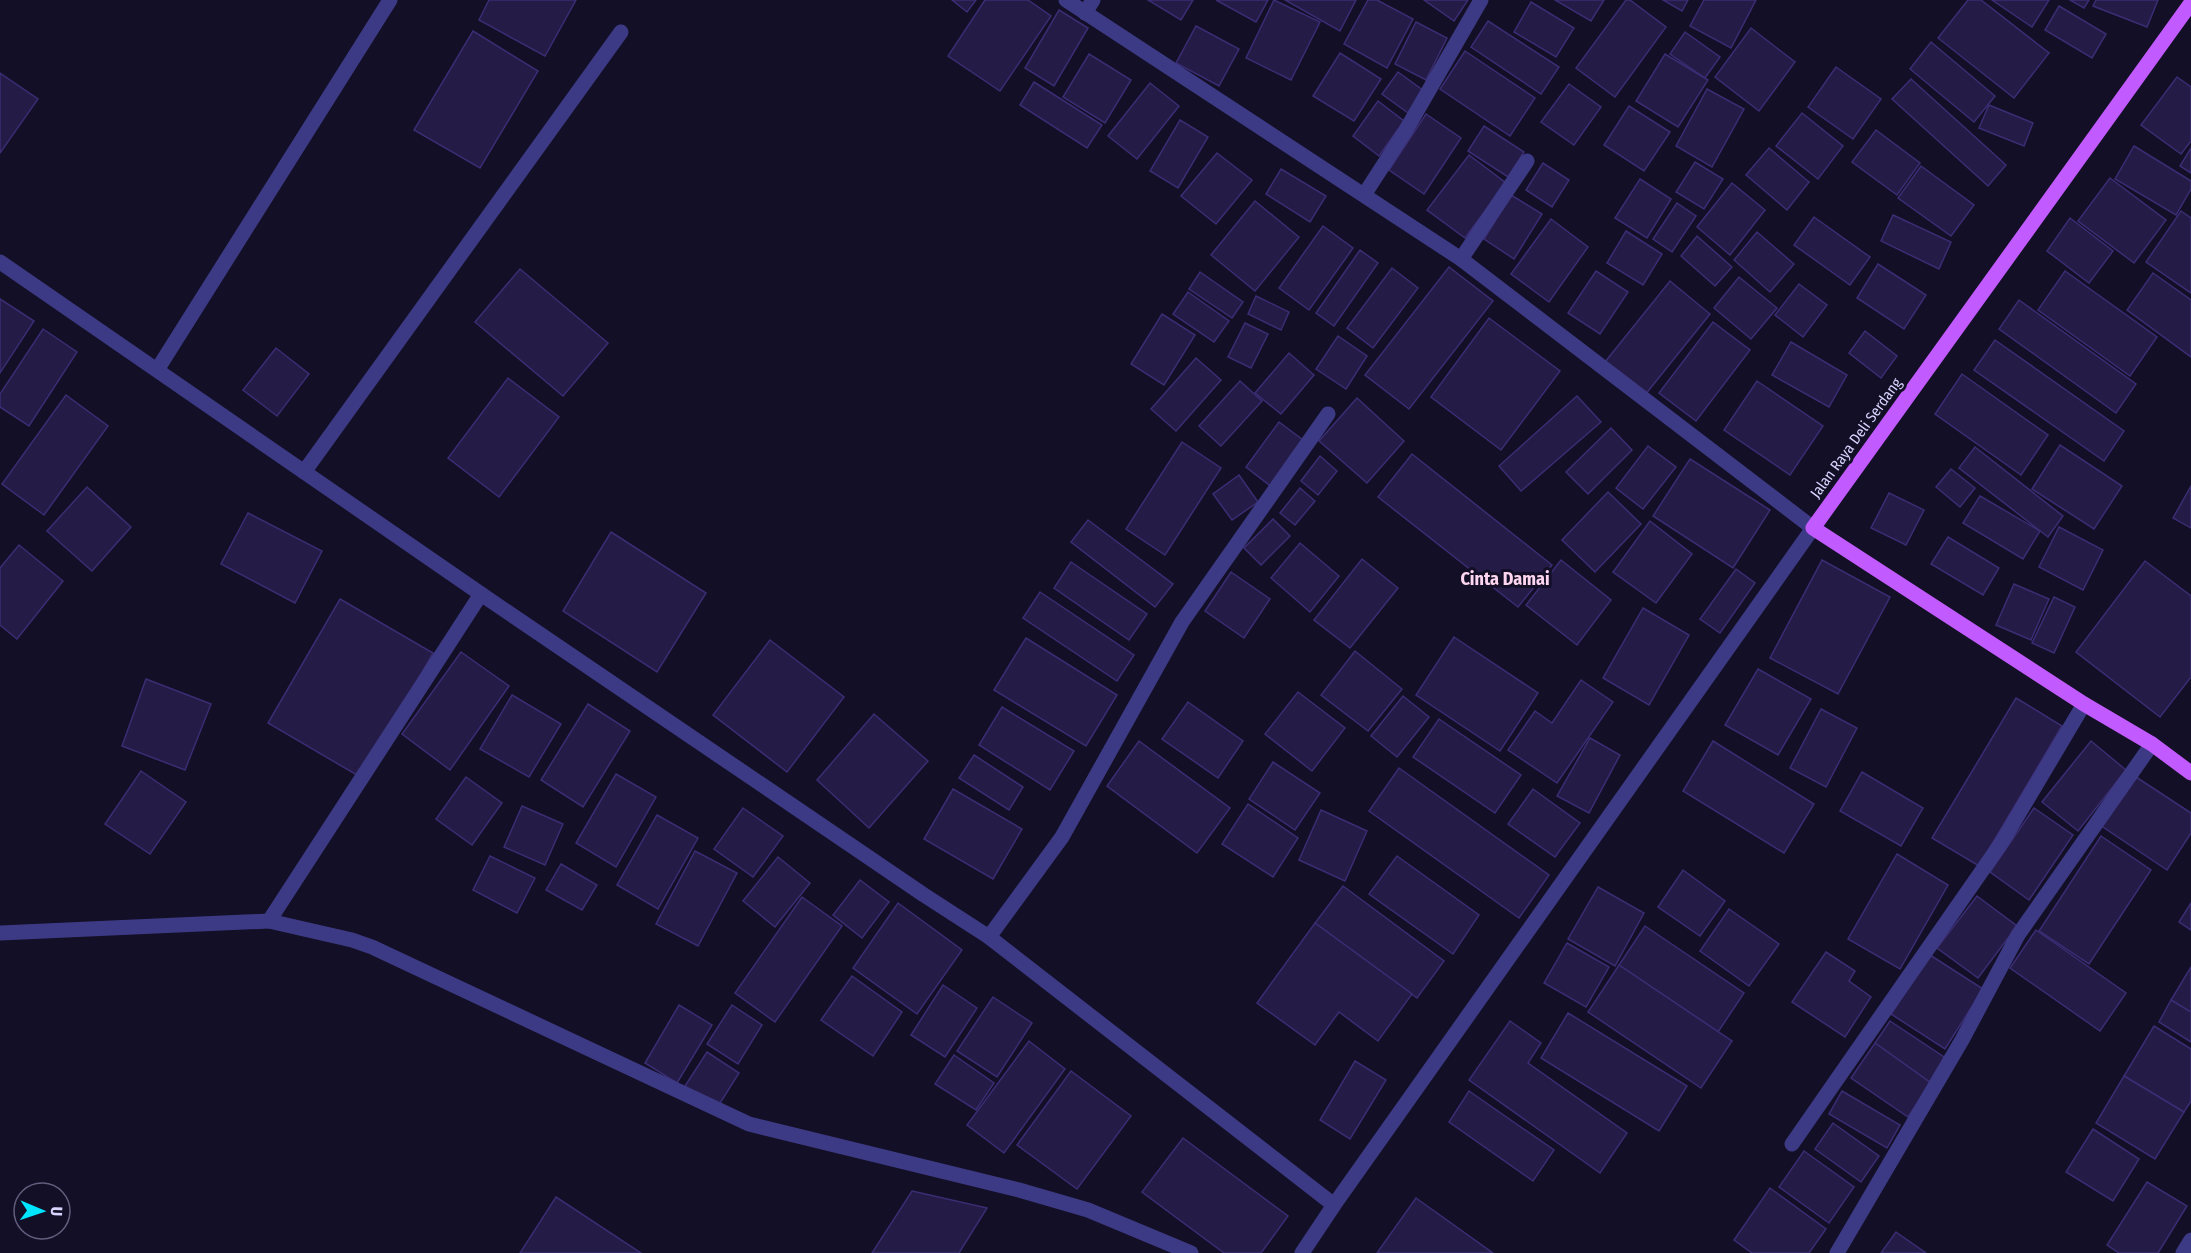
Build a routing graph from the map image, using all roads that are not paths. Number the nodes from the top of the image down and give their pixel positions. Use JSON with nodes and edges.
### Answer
{"nodes":[{"id":1,"x":390,"y":0,"type":"edge"},
{"id":2,"x":1066,"y":0,"type":"edge"},
{"id":3,"x":1481,"y":0,"type":"edge"},
{"id":4,"x":2185,"y":4,"type":"edge"},
{"id":5,"x":1089,"y":7,"type":"edge"},
{"id":6,"x":621,"y":32,"type":"dead end"},
{"id":7,"x":1527,"y":161,"type":"dead end"},
{"id":8,"x":1364,"y":195,"type":"junction"},
{"id":9,"x":1461,"y":259,"type":"junction"},
{"id":10,"x":0,"y":262,"type":"edge"},
{"id":11,"x":157,"y":370,"type":"junction"},
{"id":12,"x":1328,"y":414,"type":"dead end"},
{"id":13,"x":304,"y":472,"type":"junction"},
{"id":14,"x":1813,"y":528,"type":"junction"},
{"id":15,"x":481,"y":594,"type":"junction"},
{"id":16,"x":2084,"y":704,"type":"junction"},
{"id":17,"x":2152,"y":744,"type":"junction"},
{"id":18,"x":2191,"y":773,"type":"edge"},
{"id":19,"x":269,"y":921,"type":"junction"},
{"id":20,"x":0,"y":933,"type":"edge"},
{"id":21,"x":988,"y":937,"type":"junction"},
{"id":22,"x":1792,"y":1144,"type":"dead end"},
{"id":23,"x":1334,"y":1205,"type":"junction"},
{"id":24,"x":2191,"y":1240,"type":"edge"},
{"id":25,"x":1191,"y":1253,"type":"edge"},
{"id":26,"x":1302,"y":1253,"type":"edge"},
{"id":27,"x":1837,"y":1253,"type":"edge"},
{"id":28,"x":2183,"y":1253,"type":"edge"}],
"edges":[{"from":1,"to":11,"type":"street"},
{"from":2,"to":5,"type":"street"},
{"from":3,"to":8,"type":"street"},
{"from":4,"to":14,"type":"main road","name":"Jalan Raya Deli Serdang"},
{"from":5,"to":8,"type":"street"},
{"from":6,"to":13,"type":"street"},
{"from":7,"to":9,"type":"street"},
{"from":8,"to":9,"type":"street"},
{"from":9,"to":14,"type":"street"},
{"from":10,"to":11,"type":"street"},
{"from":11,"to":13,"type":"street"},
{"from":12,"to":21,"type":"street"},
{"from":13,"to":15,"type":"street"},
{"from":14,"to":16,"type":"main road"},
{"from":14,"to":23,"type":"street"},
{"from":15,"to":19,"type":"street"},
{"from":15,"to":21,"type":"street"},
{"from":16,"to":17,"type":"main road"},
{"from":16,"to":22,"type":"street"},
{"from":17,"to":18,"type":"main road"},
{"from":17,"to":27,"type":"street"},
{"from":19,"to":20,"type":"street"},
{"from":19,"to":25,"type":"street"},
{"from":21,"to":23,"type":"street"},
{"from":23,"to":26,"type":"street"},
{"from":24,"to":28,"type":"street"}]}
